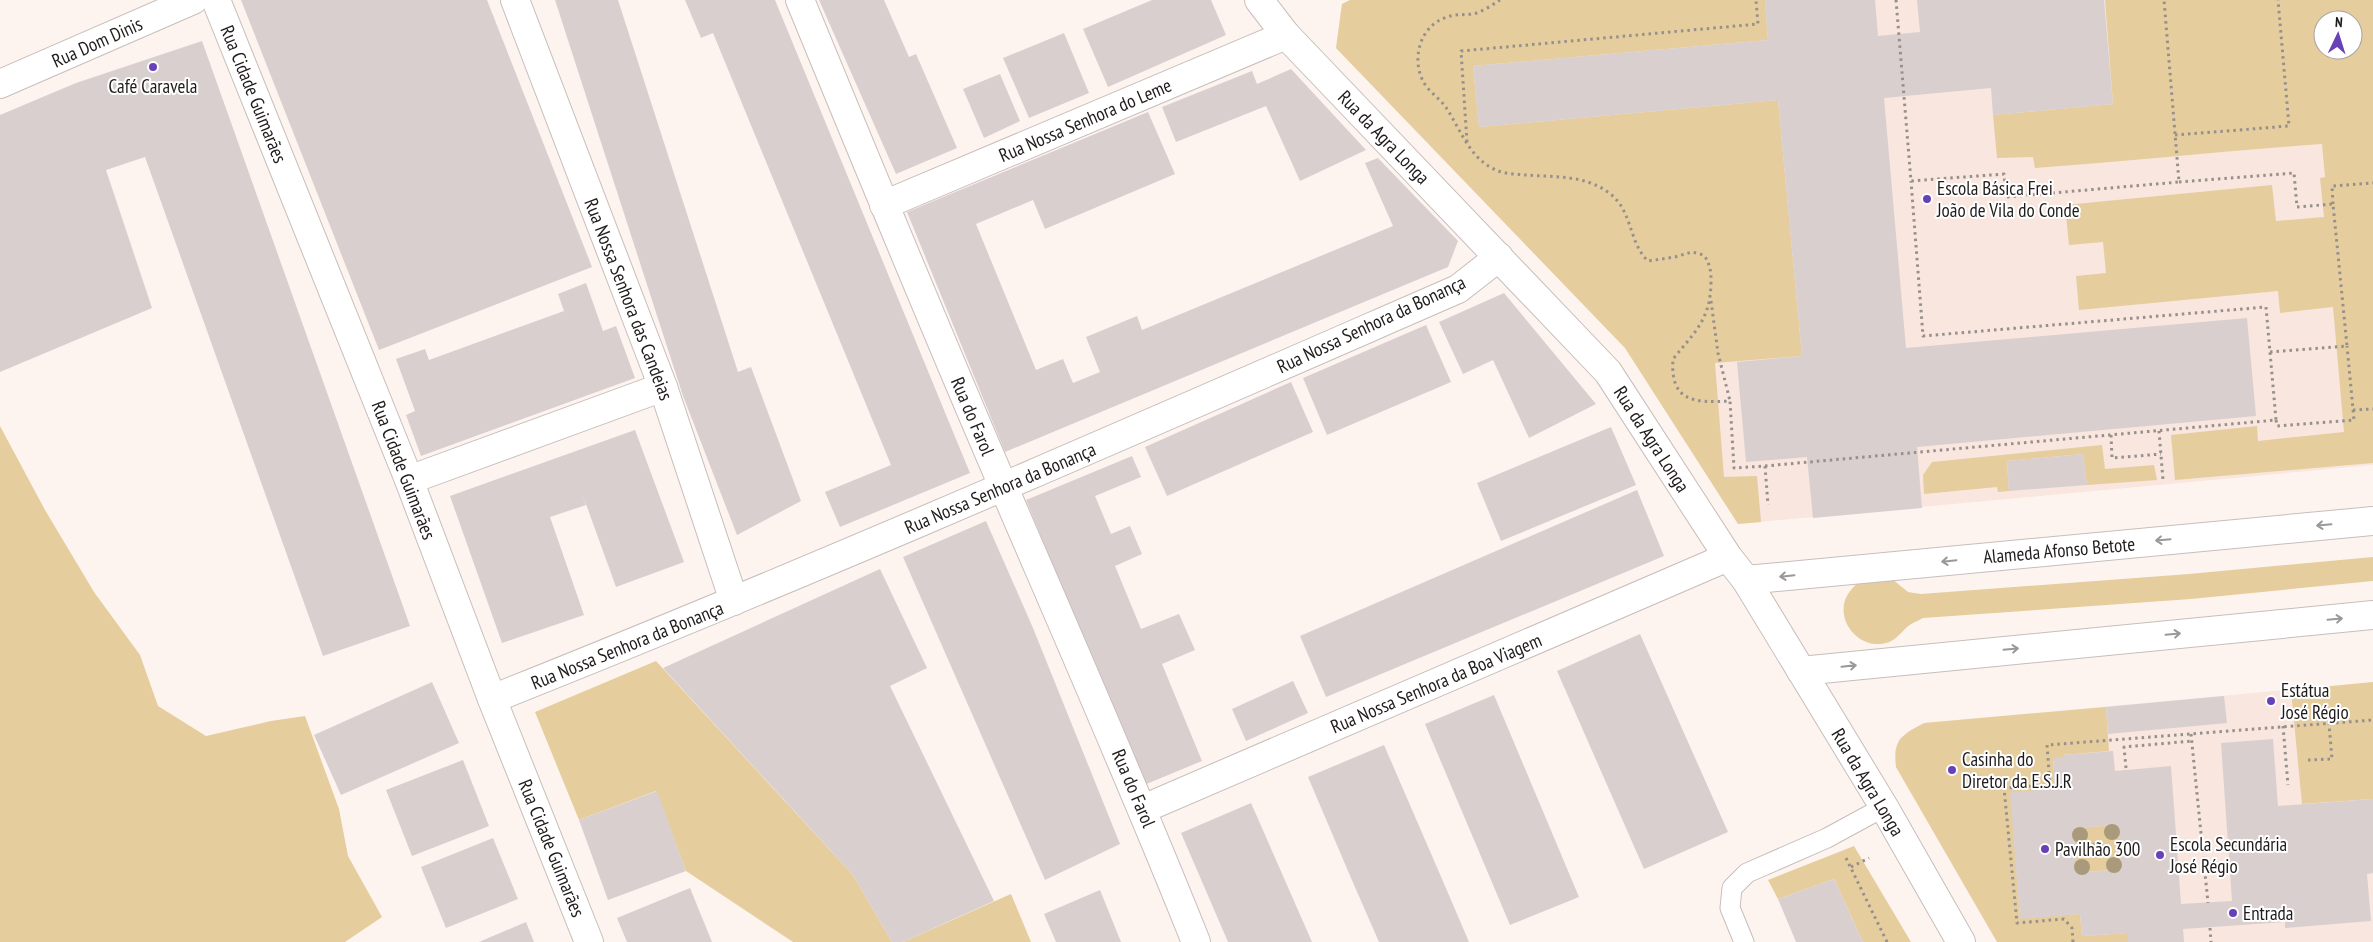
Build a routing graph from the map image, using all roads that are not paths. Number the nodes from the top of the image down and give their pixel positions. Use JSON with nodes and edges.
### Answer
{"nodes":[{"id":1,"x":193,"y":0,"type":"edge"},
{"id":2,"x":216,"y":0,"type":"edge"},
{"id":3,"x":515,"y":0,"type":"edge"},
{"id":4,"x":800,"y":0,"type":"edge"},
{"id":5,"x":1259,"y":0,"type":"edge"},
{"id":6,"x":1286,"y":35,"type":"junction"},
{"id":7,"x":0,"y":84,"type":"edge"},
{"id":8,"x":884,"y":205,"type":"junction"},
{"id":9,"x":1499,"y":257,"type":"junction"},
{"id":10,"x":664,"y":387,"type":"junction"},
{"id":11,"x":409,"y":480,"type":"junction"},
{"id":12,"x":1003,"y":487,"type":"junction"},
{"id":13,"x":2373,"y":521,"type":"edge"},
{"id":14,"x":1728,"y":557,"type":"junction"},
{"id":15,"x":1746,"y":580,"type":"junction"},
{"id":16,"x":734,"y":602,"type":"junction"},
{"id":17,"x":2373,"y":615,"type":"edge"},
{"id":18,"x":1801,"y":671,"type":"junction"},
{"id":19,"x":492,"y":699,"type":"junction"},
{"id":20,"x":1884,"y":807,"type":"junction"},
{"id":21,"x":1144,"y":809,"type":"junction"},
{"id":22,"x":589,"y":942,"type":"edge"},
{"id":23,"x":1196,"y":942,"type":"edge"},
{"id":24,"x":1744,"y":942,"type":"edge"},
{"id":25,"x":1962,"y":942,"type":"edge"}],
"edges":[{"from":1,"to":7,"type":"street","name":"Rua Dom Dinis"},
{"from":2,"to":11,"type":"street","name":"Rua Cidade Guimarães"},
{"from":3,"to":10,"type":"street","name":"Rua Nossa Senhora das Candeias"},
{"from":4,"to":8,"type":"street","name":"Rua do Farol"},
{"from":5,"to":6,"type":"street","name":"Rua da Agra Longa"},
{"from":6,"to":8,"type":"street","name":"Rua Nossa Senhora do Leme"},
{"from":6,"to":9,"type":"street","name":"Rua da Agra Longa"},
{"from":8,"to":12,"type":"street","name":"Rua do Farol"},
{"from":9,"to":12,"type":"street","name":"Rua Nossa Senhora da Bonança"},
{"from":9,"to":14,"type":"street","name":"Rua da Agra Longa"},
{"from":10,"to":11,"type":"street"},
{"from":10,"to":16,"type":"street","name":"Rua Nossa Senhora das Candeias"},
{"from":11,"to":19,"type":"street","name":"Rua Cidade Guimarães"},
{"from":12,"to":16,"type":"street","name":"Rua Nossa Senhora da Bonança"},
{"from":12,"to":21,"type":"street","name":"Rua do Farol"},
{"from":13,"to":15,"type":"street","name":"Alameda Afonso Betote","one_way":true},
{"from":14,"to":15,"type":"street","name":"Rua da Agra Longa"},
{"from":14,"to":21,"type":"street","name":"Rua Nossa Senhora da Boa Viagem"},
{"from":15,"to":18,"type":"street","name":"Rua da Agra Longa"},
{"from":16,"to":19,"type":"street","name":"Rua Nossa Senhora da Bonança"},
{"from":18,"to":17,"type":"street","one_way":true},
{"from":18,"to":20,"type":"street","name":"Rua da Agra Longa"},
{"from":19,"to":22,"type":"street","name":"Rua Cidade Guimarães"},
{"from":20,"to":24,"type":"lane"},
{"from":20,"to":25,"type":"street","name":"Rua da Agra Longa"},
{"from":21,"to":23,"type":"street","name":"Rua do Farol"}]}
